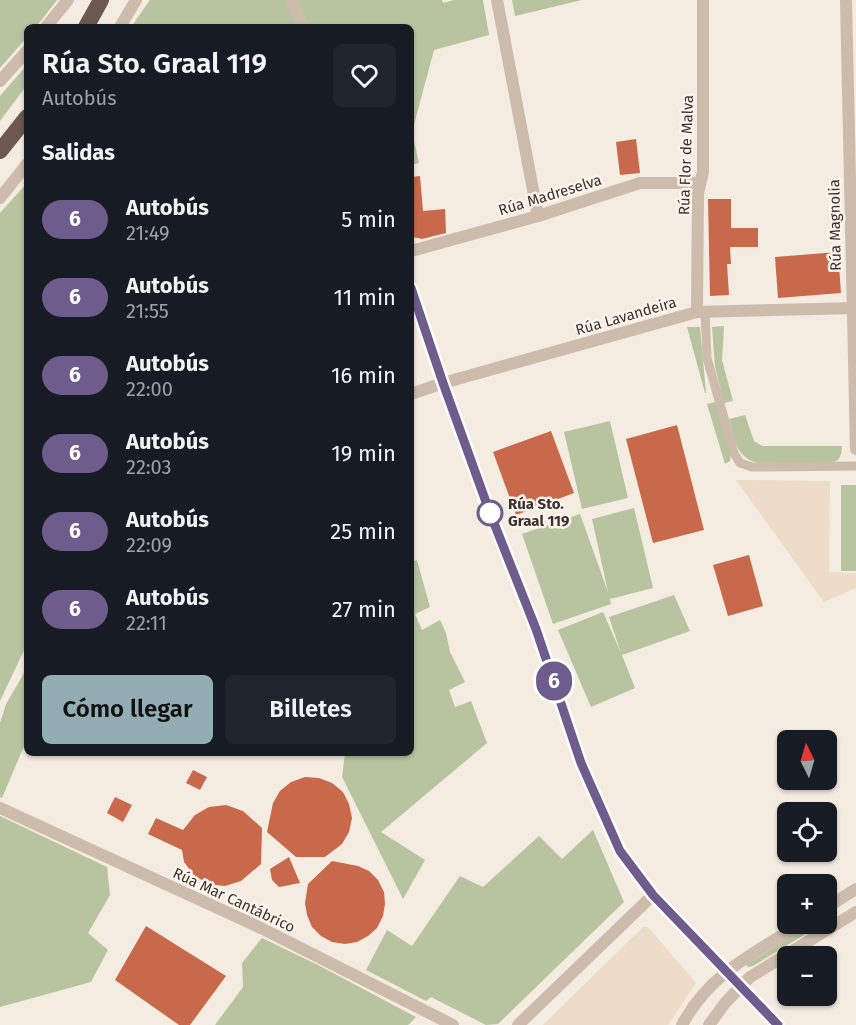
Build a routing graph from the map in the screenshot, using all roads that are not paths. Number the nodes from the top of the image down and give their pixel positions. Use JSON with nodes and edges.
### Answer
{"nodes":[{"id":1,"x":68,"y":0,"type":"edge"},
{"id":2,"x":101,"y":0,"type":"edge"},
{"id":3,"x":136,"y":0,"type":"edge"},
{"id":4,"x":291,"y":0,"type":"edge"},
{"id":5,"x":497,"y":0,"type":"edge"},
{"id":6,"x":703,"y":0,"type":"edge"},
{"id":7,"x":846,"y":0,"type":"edge"},
{"id":8,"x":48,"y":24,"type":"edge"},
{"id":9,"x":88,"y":24,"type":"edge"},
{"id":10,"x":122,"y":24,"type":"edge"},
{"id":11,"x":302,"y":24,"type":"edge"},
{"id":12,"x":24,"y":54,"type":"edge"},
{"id":13,"x":0,"y":81,"type":"edge"},
{"id":14,"x":24,"y":121,"type":"edge"},
{"id":15,"x":0,"y":151,"type":"edge"},
{"id":16,"x":24,"y":168,"type":"edge"},
{"id":17,"x":700,"y":183,"type":"junction"},
{"id":18,"x":0,"y":198,"type":"edge"},
{"id":19,"x":538,"y":216,"type":"junction"},
{"id":20,"x":414,"y":250,"type":"edge"},
{"id":21,"x":414,"y":297,"type":"edge"},
{"id":22,"x":854,"y":308,"type":"edge"},
{"id":23,"x":701,"y":312,"type":"junction"},
{"id":24,"x":443,"y":383,"type":"junction"},
{"id":25,"x":414,"y":393,"type":"edge"},
{"id":26,"x":856,"y":449,"type":"edge"},
{"id":27,"x":856,"y":466,"type":"edge"},
{"id":28,"x":0,"y":807,"type":"edge"},
{"id":29,"x":856,"y":890,"type":"edge"},
{"id":30,"x":653,"y":895,"type":"junction"},
{"id":31,"x":837,"y":901,"type":"edge"},
{"id":32,"x":856,"y":912,"type":"edge"},
{"id":33,"x":785,"y":934,"type":"edge"},
{"id":34,"x":726,"y":971,"type":"junction"},
{"id":35,"x":740,"y":986,"type":"junction"},
{"id":36,"x":453,"y":1025,"type":"edge"},
{"id":37,"x":518,"y":1025,"type":"edge"},
{"id":38,"x":682,"y":1025,"type":"edge"},
{"id":39,"x":709,"y":1025,"type":"edge"},
{"id":40,"x":778,"y":1025,"type":"edge"}],
"edges":[{"from":1,"to":8,"type":"street"},
{"from":2,"to":9,"type":"highway"},
{"from":3,"to":10,"type":"street"},
{"from":4,"to":11,"type":"street"},
{"from":5,"to":19,"type":"street"},
{"from":6,"to":17,"type":"street","name":"Rúa Flor de Malva"},
{"from":7,"to":22,"type":"street","name":"Rúa Magnolia"},
{"from":12,"to":13,"type":"street"},
{"from":14,"to":15,"type":"highway"},
{"from":16,"to":18,"type":"street"},
{"from":17,"to":19,"type":"street","name":"Rúa Madreselva"},
{"from":17,"to":23,"type":"street","name":"Rúa Flor de Malva"},
{"from":19,"to":20,"type":"street","name":"Rúa Madreselva"},
{"from":21,"to":24,"type":"street"},
{"from":22,"to":23,"type":"street","name":"Rúa Lavandeira"},
{"from":22,"to":26,"type":"street","name":"Rúa Magnolia"},
{"from":23,"to":24,"type":"street","name":"Rúa Lavandeira"},
{"from":23,"to":27,"type":"street"},
{"from":24,"to":25,"type":"street","name":"Rúa Lavandeira"},
{"from":24,"to":30,"type":"street"},
{"from":28,"to":36,"type":"street","name":"Rúa Mar Cantábrico"},
{"from":29,"to":31,"type":"street"},
{"from":30,"to":34,"type":"street"},
{"from":30,"to":37,"type":"street"},
{"from":32,"to":35,"type":"street"},
{"from":33,"to":34,"type":"street"},
{"from":34,"to":35,"type":"street"},
{"from":34,"to":38,"type":"street"},
{"from":35,"to":39,"type":"street"},
{"from":35,"to":40,"type":"street"}]}
